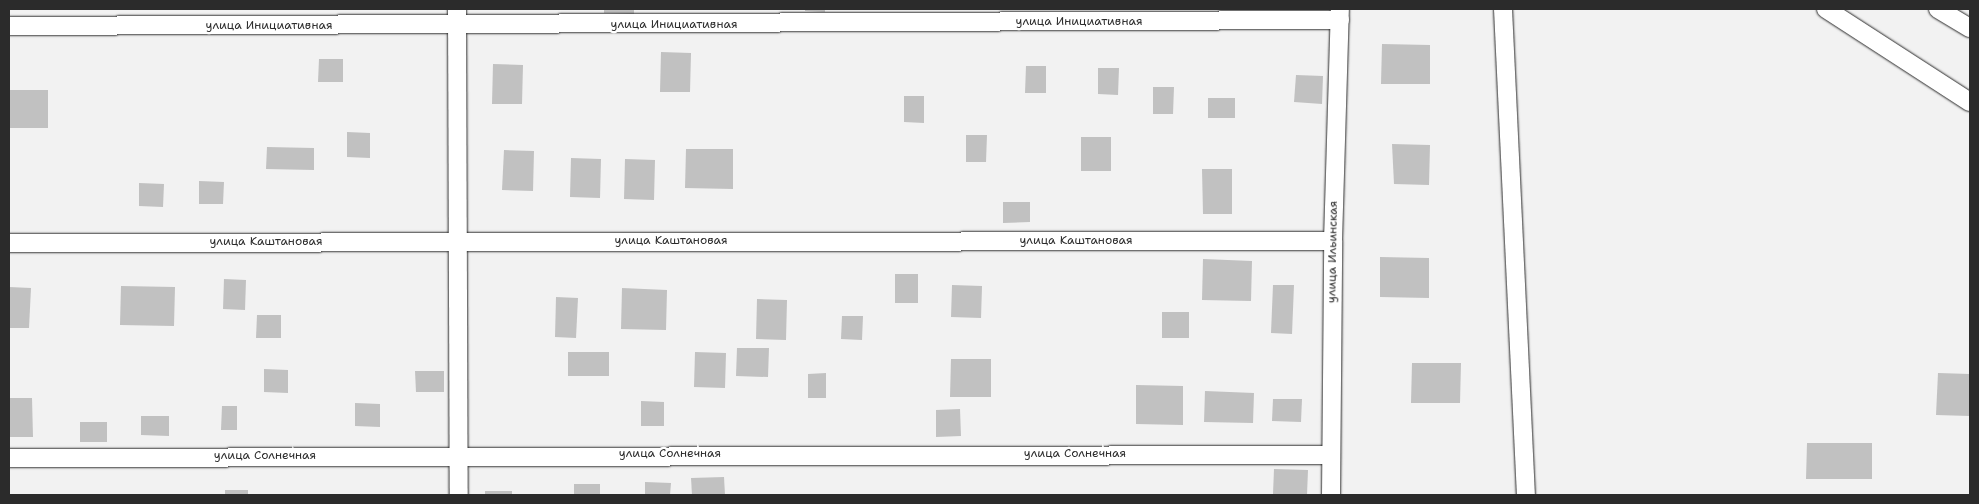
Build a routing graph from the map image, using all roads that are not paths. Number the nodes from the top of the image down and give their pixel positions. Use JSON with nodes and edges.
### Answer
{"nodes":[{"id":1,"x":1503,"y":9,"type":"edge"},
{"id":2,"x":1826,"y":9,"type":"edge"},
{"id":3,"x":1938,"y":9,"type":"edge"},
{"id":4,"x":1340,"y":14,"type":"edge"},
{"id":5,"x":458,"y":17,"type":"edge"},
{"id":6,"x":9,"y":26,"type":"edge"},
{"id":7,"x":1970,"y":28,"type":"edge"},
{"id":8,"x":1970,"y":102,"type":"edge"},
{"id":9,"x":1332,"y":240,"type":"junction"},
{"id":10,"x":459,"y":242,"type":"junction"},
{"id":11,"x":9,"y":243,"type":"edge"},
{"id":12,"x":458,"y":454,"type":"junction"},
{"id":13,"x":1330,"y":455,"type":"junction"},
{"id":14,"x":9,"y":458,"type":"edge"},
{"id":15,"x":459,"y":495,"type":"edge"},
{"id":16,"x":1331,"y":495,"type":"edge"},
{"id":17,"x":1526,"y":495,"type":"edge"}],
"edges":[{"from":1,"to":17,"type":"street"},
{"from":2,"to":8,"type":"street"},
{"from":3,"to":7,"type":"street"},
{"from":4,"to":5,"type":"street","name":"улица Инициативная"},
{"from":4,"to":9,"type":"street","name":"улица Ильинская"},
{"from":5,"to":6,"type":"street","name":"улица Инициативная"},
{"from":5,"to":10,"type":"street"},
{"from":9,"to":10,"type":"street","name":"улица Каштановая"},
{"from":9,"to":13,"type":"street","name":"улица Ильинская"},
{"from":10,"to":11,"type":"street","name":"улица Каштановая"},
{"from":10,"to":12,"type":"street"},
{"from":12,"to":13,"type":"street","name":"улица Солнечная"},
{"from":12,"to":14,"type":"street","name":"улица Солнечная"},
{"from":12,"to":15,"type":"street"},
{"from":13,"to":16,"type":"street","name":"улица Ильинская"}]}
